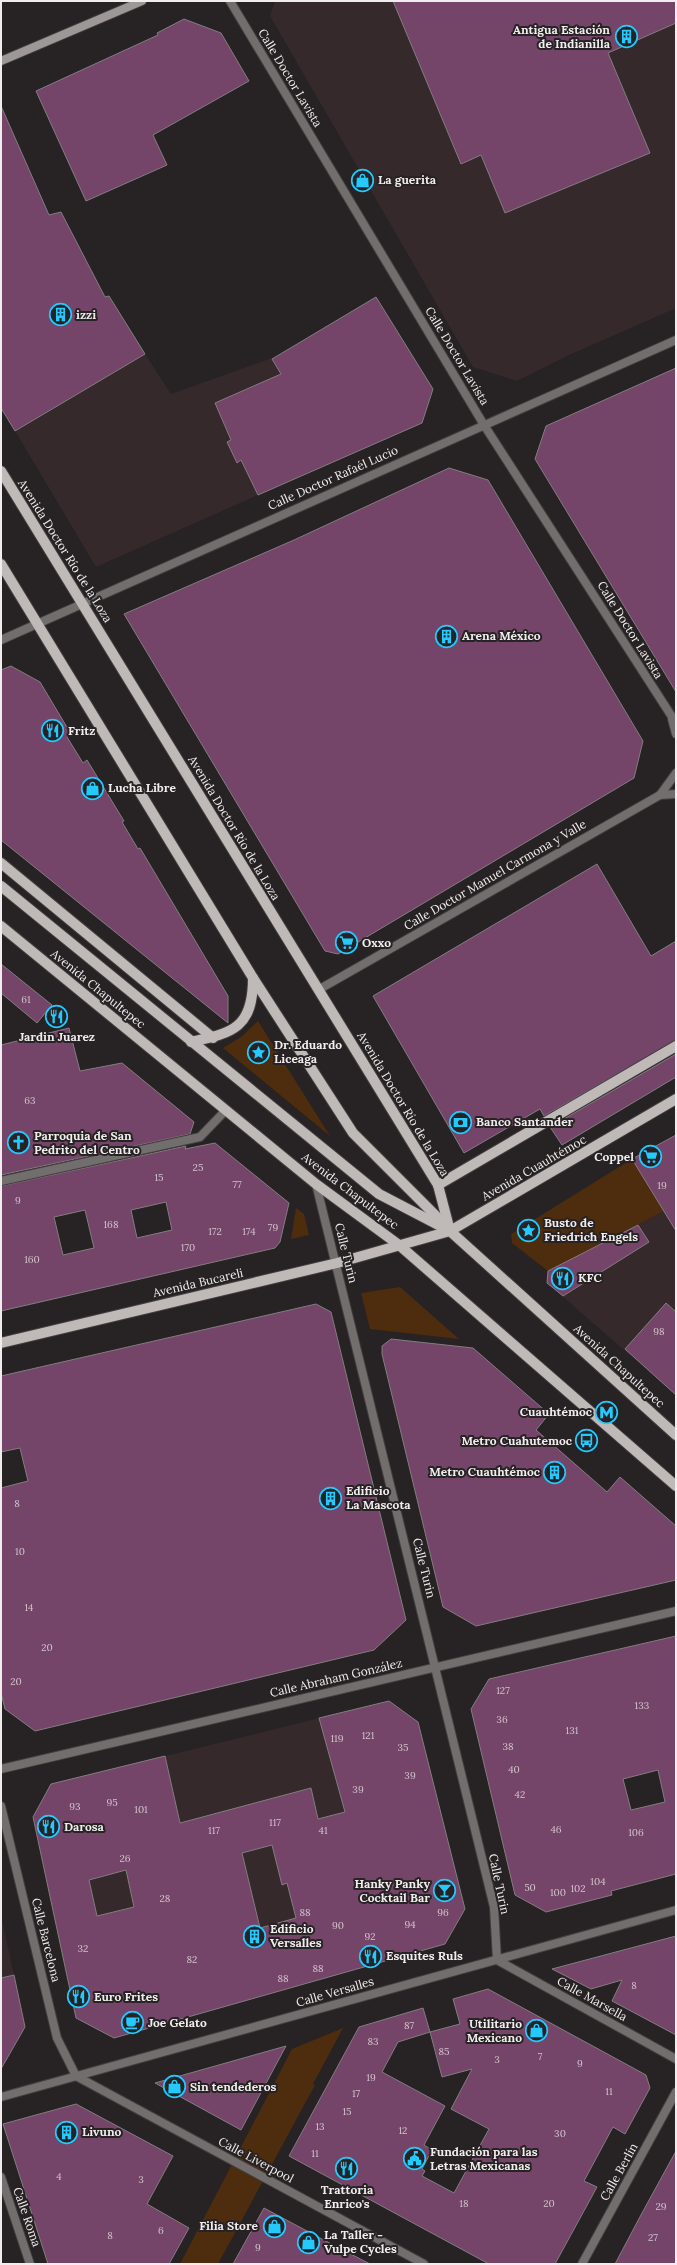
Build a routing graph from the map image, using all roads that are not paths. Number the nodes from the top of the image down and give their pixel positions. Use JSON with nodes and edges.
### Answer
{"nodes":[{"id":1,"x":142,"y":1,"type":"edge"},
{"id":2,"x":230,"y":1,"type":"edge"},
{"id":3,"x":1,"y":61,"type":"edge"},
{"id":4,"x":676,"y":340,"type":"edge"},
{"id":5,"x":484,"y":425,"type":"junction"},
{"id":6,"x":1,"y":471,"type":"edge"},
{"id":7,"x":1,"y":564,"type":"edge"},
{"id":8,"x":82,"y":603,"type":"junction"},
{"id":9,"x":37,"y":624,"type":"junction"},
{"id":10,"x":1,"y":640,"type":"edge"},
{"id":11,"x":674,"y":721,"type":"edge"},
{"id":12,"x":676,"y":734,"type":"edge"},
{"id":13,"x":676,"y":773,"type":"edge"},
{"id":14,"x":676,"y":794,"type":"edge"},
{"id":15,"x":660,"y":795,"type":"junction"},
{"id":16,"x":1,"y":863,"type":"edge"},
{"id":17,"x":1,"y":886,"type":"edge"},
{"id":18,"x":1,"y":926,"type":"edge"},
{"id":19,"x":253,"y":978,"type":"junction"},
{"id":20,"x":318,"y":990,"type":"junction"},
{"id":21,"x":213,"y":1038,"type":"junction"},
{"id":22,"x":191,"y":1042,"type":"junction"},
{"id":23,"x":676,"y":1046,"type":"edge"},
{"id":24,"x":676,"y":1099,"type":"edge"},
{"id":25,"x":226,"y":1110,"type":"junction"},
{"id":26,"x":1,"y":1181,"type":"edge"},
{"id":27,"x":316,"y":1184,"type":"junction"},
{"id":28,"x":438,"y":1185,"type":"junction"},
{"id":29,"x":450,"y":1231,"type":"junction"},
{"id":30,"x":399,"y":1245,"type":"junction"},
{"id":31,"x":337,"y":1263,"type":"junction"},
{"id":32,"x":1,"y":1343,"type":"edge"},
{"id":33,"x":676,"y":1435,"type":"edge"},
{"id":34,"x":676,"y":1486,"type":"edge"},
{"id":35,"x":676,"y":1611,"type":"edge"},
{"id":36,"x":436,"y":1667,"type":"junction"},
{"id":37,"x":1,"y":1769,"type":"edge"},
{"id":38,"x":1,"y":1806,"type":"edge"},
{"id":39,"x":676,"y":1910,"type":"edge"},
{"id":40,"x":497,"y":1960,"type":"junction"},
{"id":41,"x":676,"y":2059,"type":"edge"},
{"id":42,"x":76,"y":2076,"type":"junction"},
{"id":43,"x":676,"y":2092,"type":"edge"},
{"id":44,"x":1,"y":2097,"type":"edge"},
{"id":45,"x":1,"y":2177,"type":"edge"},
{"id":46,"x":30,"y":2264,"type":"edge"},
{"id":47,"x":424,"y":2264,"type":"edge"},
{"id":48,"x":582,"y":2264,"type":"edge"}],
"edges":[{"from":1,"to":3,"type":"main road"},
{"from":2,"to":5,"type":"street","name":"Calle Doctor Lavista"},
{"from":4,"to":5,"type":"street","name":"Calle Doctor Rafaél Lucio"},
{"from":5,"to":8,"type":"street","name":"Calle Doctor Rafaél Lucio"},
{"from":5,"to":11,"type":"street","name":"Calle Doctor Lavista"},
{"from":6,"to":8,"type":"main road","name":"Avenida Doctor Río de la Loza"},
{"from":7,"to":9,"type":"main road"},
{"from":8,"to":9,"type":"street","name":"Calle Doctor Rafaél Lucio"},
{"from":8,"to":20,"type":"main road","name":"Avenida Doctor Río de la Loza"},
{"from":9,"to":10,"type":"street","name":"Calle Doctor Rafaél Lucio"},
{"from":9,"to":19,"type":"main road"},
{"from":11,"to":12,"type":"street"},
{"from":13,"to":15,"type":"street","name":"Calle Doctor Manuel Carmona y Valle"},
{"from":14,"to":15,"type":"street"},
{"from":15,"to":20,"type":"street","name":"Calle Doctor Manuel Carmona y Valle"},
{"from":16,"to":21,"type":"main road"},
{"from":17,"to":22,"type":"main road","name":"Avenida Chapultepec"},
{"from":18,"to":25,"type":"main road","name":"Avenida Chapultepec"},
{"from":19,"to":21,"type":"main road"},
{"from":19,"to":29,"type":"main road"},
{"from":20,"to":28,"type":"main road","name":"Avenida Doctor Río de la Loza"},
{"from":21,"to":22,"type":"main road"},
{"from":22,"to":29,"type":"main road","name":"Avenida Chapultepec"},
{"from":23,"to":28,"type":"main road"},
{"from":24,"to":29,"type":"main road","name":"Avenida Cuauhtémoc"},
{"from":25,"to":26,"type":"street"},
{"from":25,"to":27,"type":"main road","name":"Avenida Chapultepec"},
{"from":27,"to":30,"type":"main road","name":"Avenida Chapultepec"},
{"from":27,"to":31,"type":"street","name":"Calle Turin"},
{"from":28,"to":29,"type":"main road","name":"Avenida Doctor Río de la Loza"},
{"from":29,"to":30,"type":"main road","name":"Avenida Cuauhtémoc"},
{"from":29,"to":33,"type":"main road","name":"Avenida Chapultepec"},
{"from":30,"to":31,"type":"main road","name":"Avenida Bucareli"},
{"from":30,"to":34,"type":"main road","name":"Avenida Chapultepec"},
{"from":31,"to":32,"type":"main road","name":"Avenida Bucareli"},
{"from":31,"to":36,"type":"street","name":"Calle Turin"},
{"from":35,"to":36,"type":"street","name":"Calle Abraham González"},
{"from":36,"to":37,"type":"street","name":"Calle Abraham González"},
{"from":36,"to":40,"type":"street","name":"Calle Turin"},
{"from":38,"to":42,"type":"street","name":"Calle Barcelona"},
{"from":39,"to":40,"type":"street","name":"Calle Versalles"},
{"from":40,"to":41,"type":"street","name":"Calle Marsella"},
{"from":40,"to":42,"type":"street","name":"Calle Versalles"},
{"from":42,"to":44,"type":"street","name":"Calle Versalles"},
{"from":42,"to":47,"type":"street","name":"Calle Liverpool"},
{"from":43,"to":48,"type":"street","name":"Calle Berlín"},
{"from":45,"to":46,"type":"street","name":"Calle Roma"}]}
